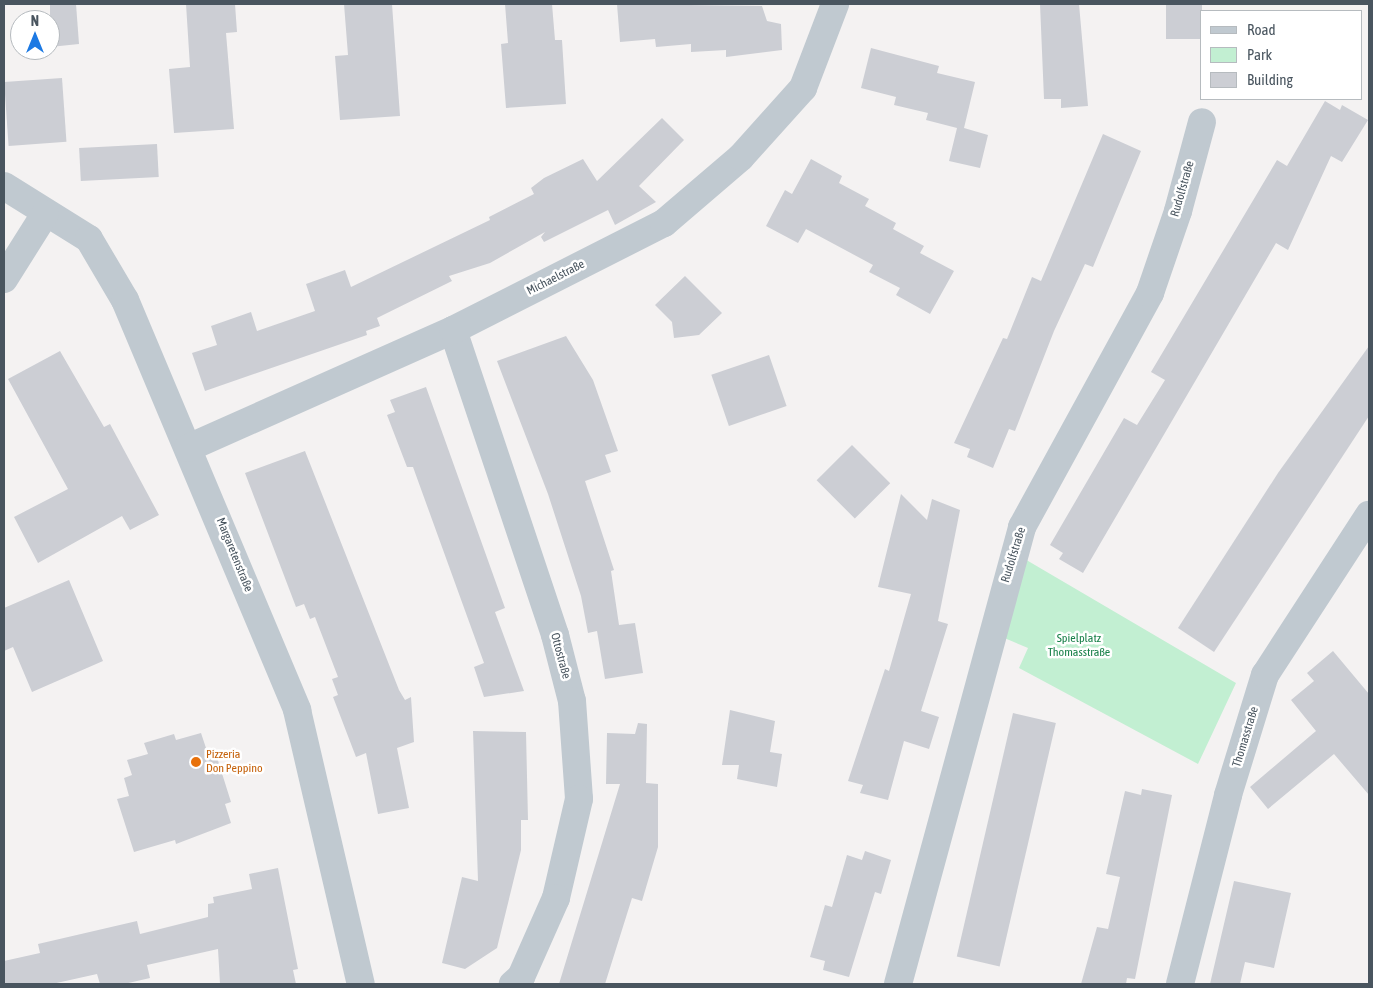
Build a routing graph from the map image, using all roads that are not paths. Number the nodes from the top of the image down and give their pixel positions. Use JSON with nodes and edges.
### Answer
{"nodes":[{"id":1,"x":835,"y":4,"type":"edge"},
{"id":2,"x":1202,"y":122,"type":"dead end"},
{"id":3,"x":4,"y":186,"type":"edge"},
{"id":4,"x":45,"y":214,"type":"junction"},
{"id":5,"x":4,"y":279,"type":"edge"},
{"id":6,"x":453,"y":330,"type":"junction"},
{"id":7,"x":188,"y":448,"type":"junction"},
{"id":8,"x":1369,"y":515,"type":"edge"},
{"id":9,"x":361,"y":984,"type":"edge"},
{"id":10,"x":513,"y":984,"type":"edge"},
{"id":11,"x":898,"y":984,"type":"edge"},
{"id":12,"x":1180,"y":984,"type":"edge"}],
"edges":[{"from":1,"to":6,"type":"street","name":"Michaelstraße"},
{"from":2,"to":11,"type":"street","name":"Rudolfstraße"},
{"from":3,"to":4,"type":"street","name":"Margaretenstraße"},
{"from":4,"to":5,"type":"street"},
{"from":4,"to":7,"type":"street","name":"Margaretenstraße"},
{"from":6,"to":7,"type":"street","name":"Michaelstraße"},
{"from":6,"to":10,"type":"street","name":"Ottostraße"},
{"from":7,"to":9,"type":"street","name":"Margaretenstraße"},
{"from":8,"to":12,"type":"street","name":"Thomasstraße"}]}
